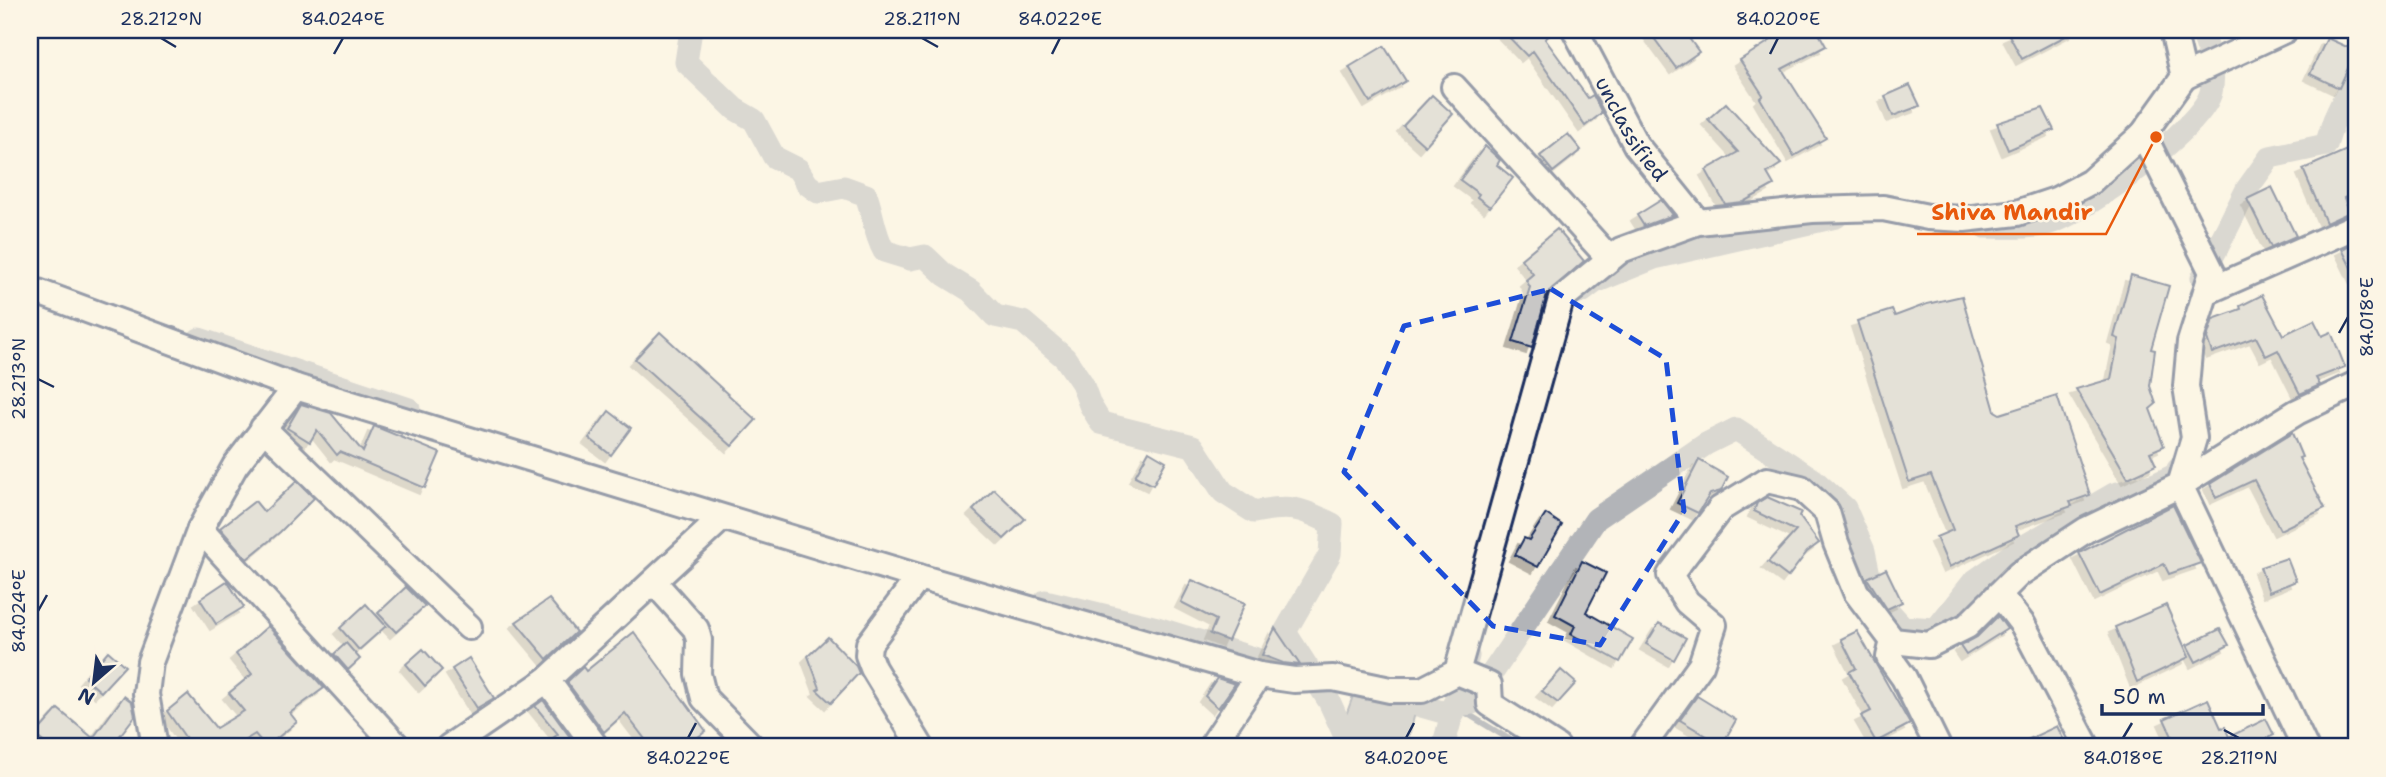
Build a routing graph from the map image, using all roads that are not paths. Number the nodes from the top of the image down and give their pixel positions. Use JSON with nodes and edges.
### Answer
{"nodes":[{"id":1,"x":1575,"y":30,"type":"edge"},
{"id":2,"x":2173,"y":30,"type":"edge"},
{"id":3,"x":2285,"y":30,"type":"edge"},
{"id":4,"x":2184,"y":78,"type":"junction"},
{"id":5,"x":1454,"y":87,"type":"dead end"},
{"id":6,"x":2145,"y":138,"type":"junction"},
{"id":7,"x":1698,"y":222,"type":"junction"},
{"id":8,"x":2356,"y":226,"type":"edge"},
{"id":9,"x":1609,"y":258,"type":"junction"},
{"id":10,"x":2209,"y":282,"type":"junction"},
{"id":11,"x":30,"y":289,"type":"edge"},
{"id":12,"x":2356,"y":384,"type":"edge"},
{"id":13,"x":296,"y":387,"type":"junction"},
{"id":14,"x":262,"y":428,"type":"junction"},
{"id":15,"x":2180,"y":485,"type":"junction"},
{"id":16,"x":722,"y":518,"type":"junction"},
{"id":17,"x":200,"y":529,"type":"junction"},
{"id":18,"x":919,"y":578,"type":"junction"},
{"id":19,"x":654,"y":582,"type":"junction"},
{"id":20,"x":1999,"y":594,"type":"junction"},
{"id":21,"x":469,"y":627,"type":"dead end"},
{"id":22,"x":1893,"y":641,"type":"junction"},
{"id":23,"x":1457,"y":672,"type":"junction"},
{"id":24,"x":1259,"y":674,"type":"junction"},
{"id":25,"x":547,"y":680,"type":"junction"},
{"id":26,"x":155,"y":747,"type":"edge"},
{"id":27,"x":398,"y":747,"type":"edge"},
{"id":28,"x":449,"y":747,"type":"edge"},
{"id":29,"x":596,"y":747,"type":"edge"},
{"id":30,"x":752,"y":747,"type":"edge"},
{"id":31,"x":921,"y":747,"type":"edge"},
{"id":32,"x":1211,"y":747,"type":"edge"},
{"id":33,"x":1557,"y":747,"type":"edge"},
{"id":34,"x":1642,"y":747,"type":"edge"},
{"id":35,"x":1938,"y":747,"type":"edge"},
{"id":36,"x":2087,"y":747,"type":"edge"},
{"id":37,"x":2305,"y":747,"type":"edge"}],
"edges":[{"from":1,"to":7,"type":"street","name":"unclassified"},
{"from":2,"to":4,"type":"street"},
{"from":3,"to":4,"type":"street"},
{"from":4,"to":6,"type":"street"},
{"from":5,"to":9,"type":"street"},
{"from":6,"to":7,"type":"street"},
{"from":6,"to":10,"type":"street"},
{"from":7,"to":9,"type":"street"},
{"from":8,"to":10,"type":"street"},
{"from":9,"to":23,"type":"street"},
{"from":10,"to":15,"type":"street"},
{"from":11,"to":13,"type":"street"},
{"from":12,"to":15,"type":"street"},
{"from":13,"to":14,"type":"street"},
{"from":13,"to":16,"type":"street"},
{"from":14,"to":17,"type":"street"},
{"from":14,"to":21,"type":"street"},
{"from":15,"to":20,"type":"street"},
{"from":15,"to":37,"type":"street"},
{"from":16,"to":18,"type":"street"},
{"from":16,"to":19,"type":"street"},
{"from":17,"to":26,"type":"street"},
{"from":17,"to":27,"type":"street"},
{"from":18,"to":24,"type":"street"},
{"from":18,"to":31,"type":"street"},
{"from":19,"to":25,"type":"street"},
{"from":19,"to":30,"type":"street"},
{"from":20,"to":22,"type":"street"},
{"from":20,"to":36,"type":"street"},
{"from":22,"to":34,"type":"street"},
{"from":22,"to":35,"type":"street"},
{"from":23,"to":24,"type":"street"},
{"from":23,"to":33,"type":"street"},
{"from":24,"to":32,"type":"street"},
{"from":25,"to":28,"type":"street"},
{"from":25,"to":29,"type":"street"}]}
